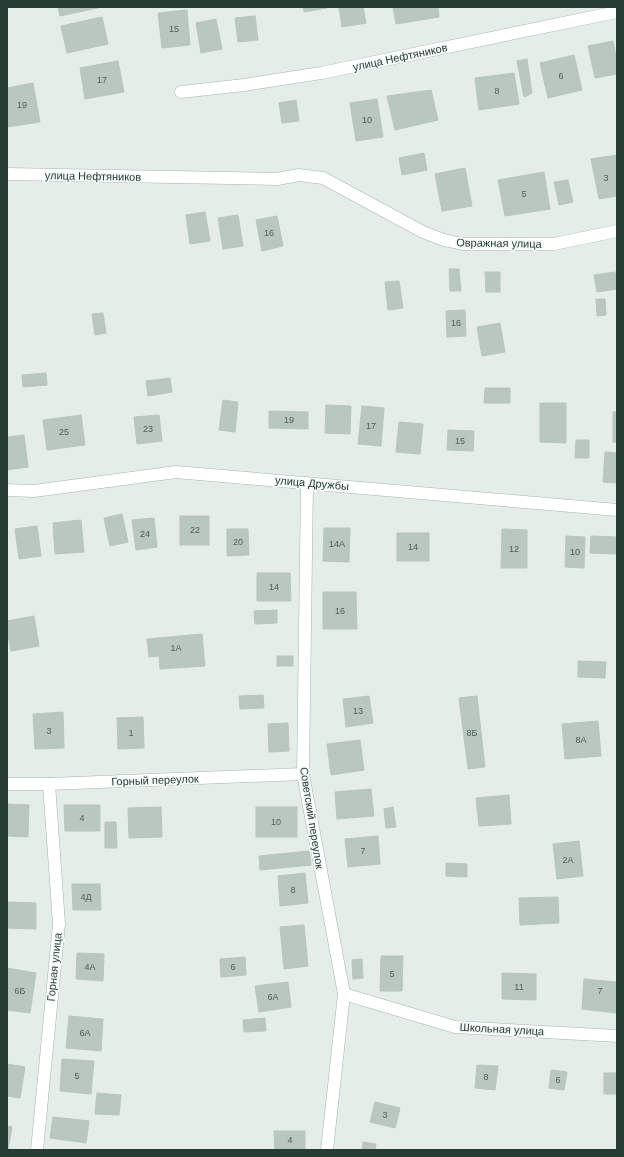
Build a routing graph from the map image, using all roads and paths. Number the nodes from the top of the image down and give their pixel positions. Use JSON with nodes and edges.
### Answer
{"nodes":[{"id":1,"x":617,"y":12,"type":"edge"},
{"id":2,"x":181,"y":92,"type":"dead end"},
{"id":3,"x":7,"y":174,"type":"edge"},
{"id":4,"x":323,"y":178,"type":"joint"},
{"id":5,"x":617,"y":232,"type":"edge"},
{"id":6,"x":307,"y":483,"type":"junction"},
{"id":7,"x":7,"y":490,"type":"edge"},
{"id":8,"x":617,"y":510,"type":"edge"},
{"id":9,"x":303,"y":774,"type":"junction"},
{"id":10,"x":7,"y":784,"type":"edge"},
{"id":11,"x":49,"y":784,"type":"junction"},
{"id":12,"x":344,"y":994,"type":"junction"},
{"id":13,"x":617,"y":1036,"type":"edge"},
{"id":14,"x":37,"y":1150,"type":"edge"},
{"id":15,"x":327,"y":1150,"type":"edge"}],
"edges":[{"from":1,"to":2,"type":"street","name":"улица Нефтяников"},
{"from":3,"to":4,"type":"street","name":"улица Нефтяников"},
{"from":4,"to":5,"type":"street","name":"Овражная улица"},
{"from":6,"to":7,"type":"street","name":"улица Дружбы"},
{"from":6,"to":8,"type":"street","name":"улица Дружбы"},
{"from":6,"to":9,"type":"street","name":"Советский переулок"},
{"from":9,"to":11,"type":"street","name":"Горный переулок"},
{"from":9,"to":12,"type":"street","name":"Советский переулок"},
{"from":10,"to":11,"type":"street","name":"Горный переулок"},
{"from":11,"to":14,"type":"street","name":"Горная улица"},
{"from":12,"to":13,"type":"street","name":"Школьная улица"},
{"from":12,"to":15,"type":"street","name":"Советский переулок"}]}
